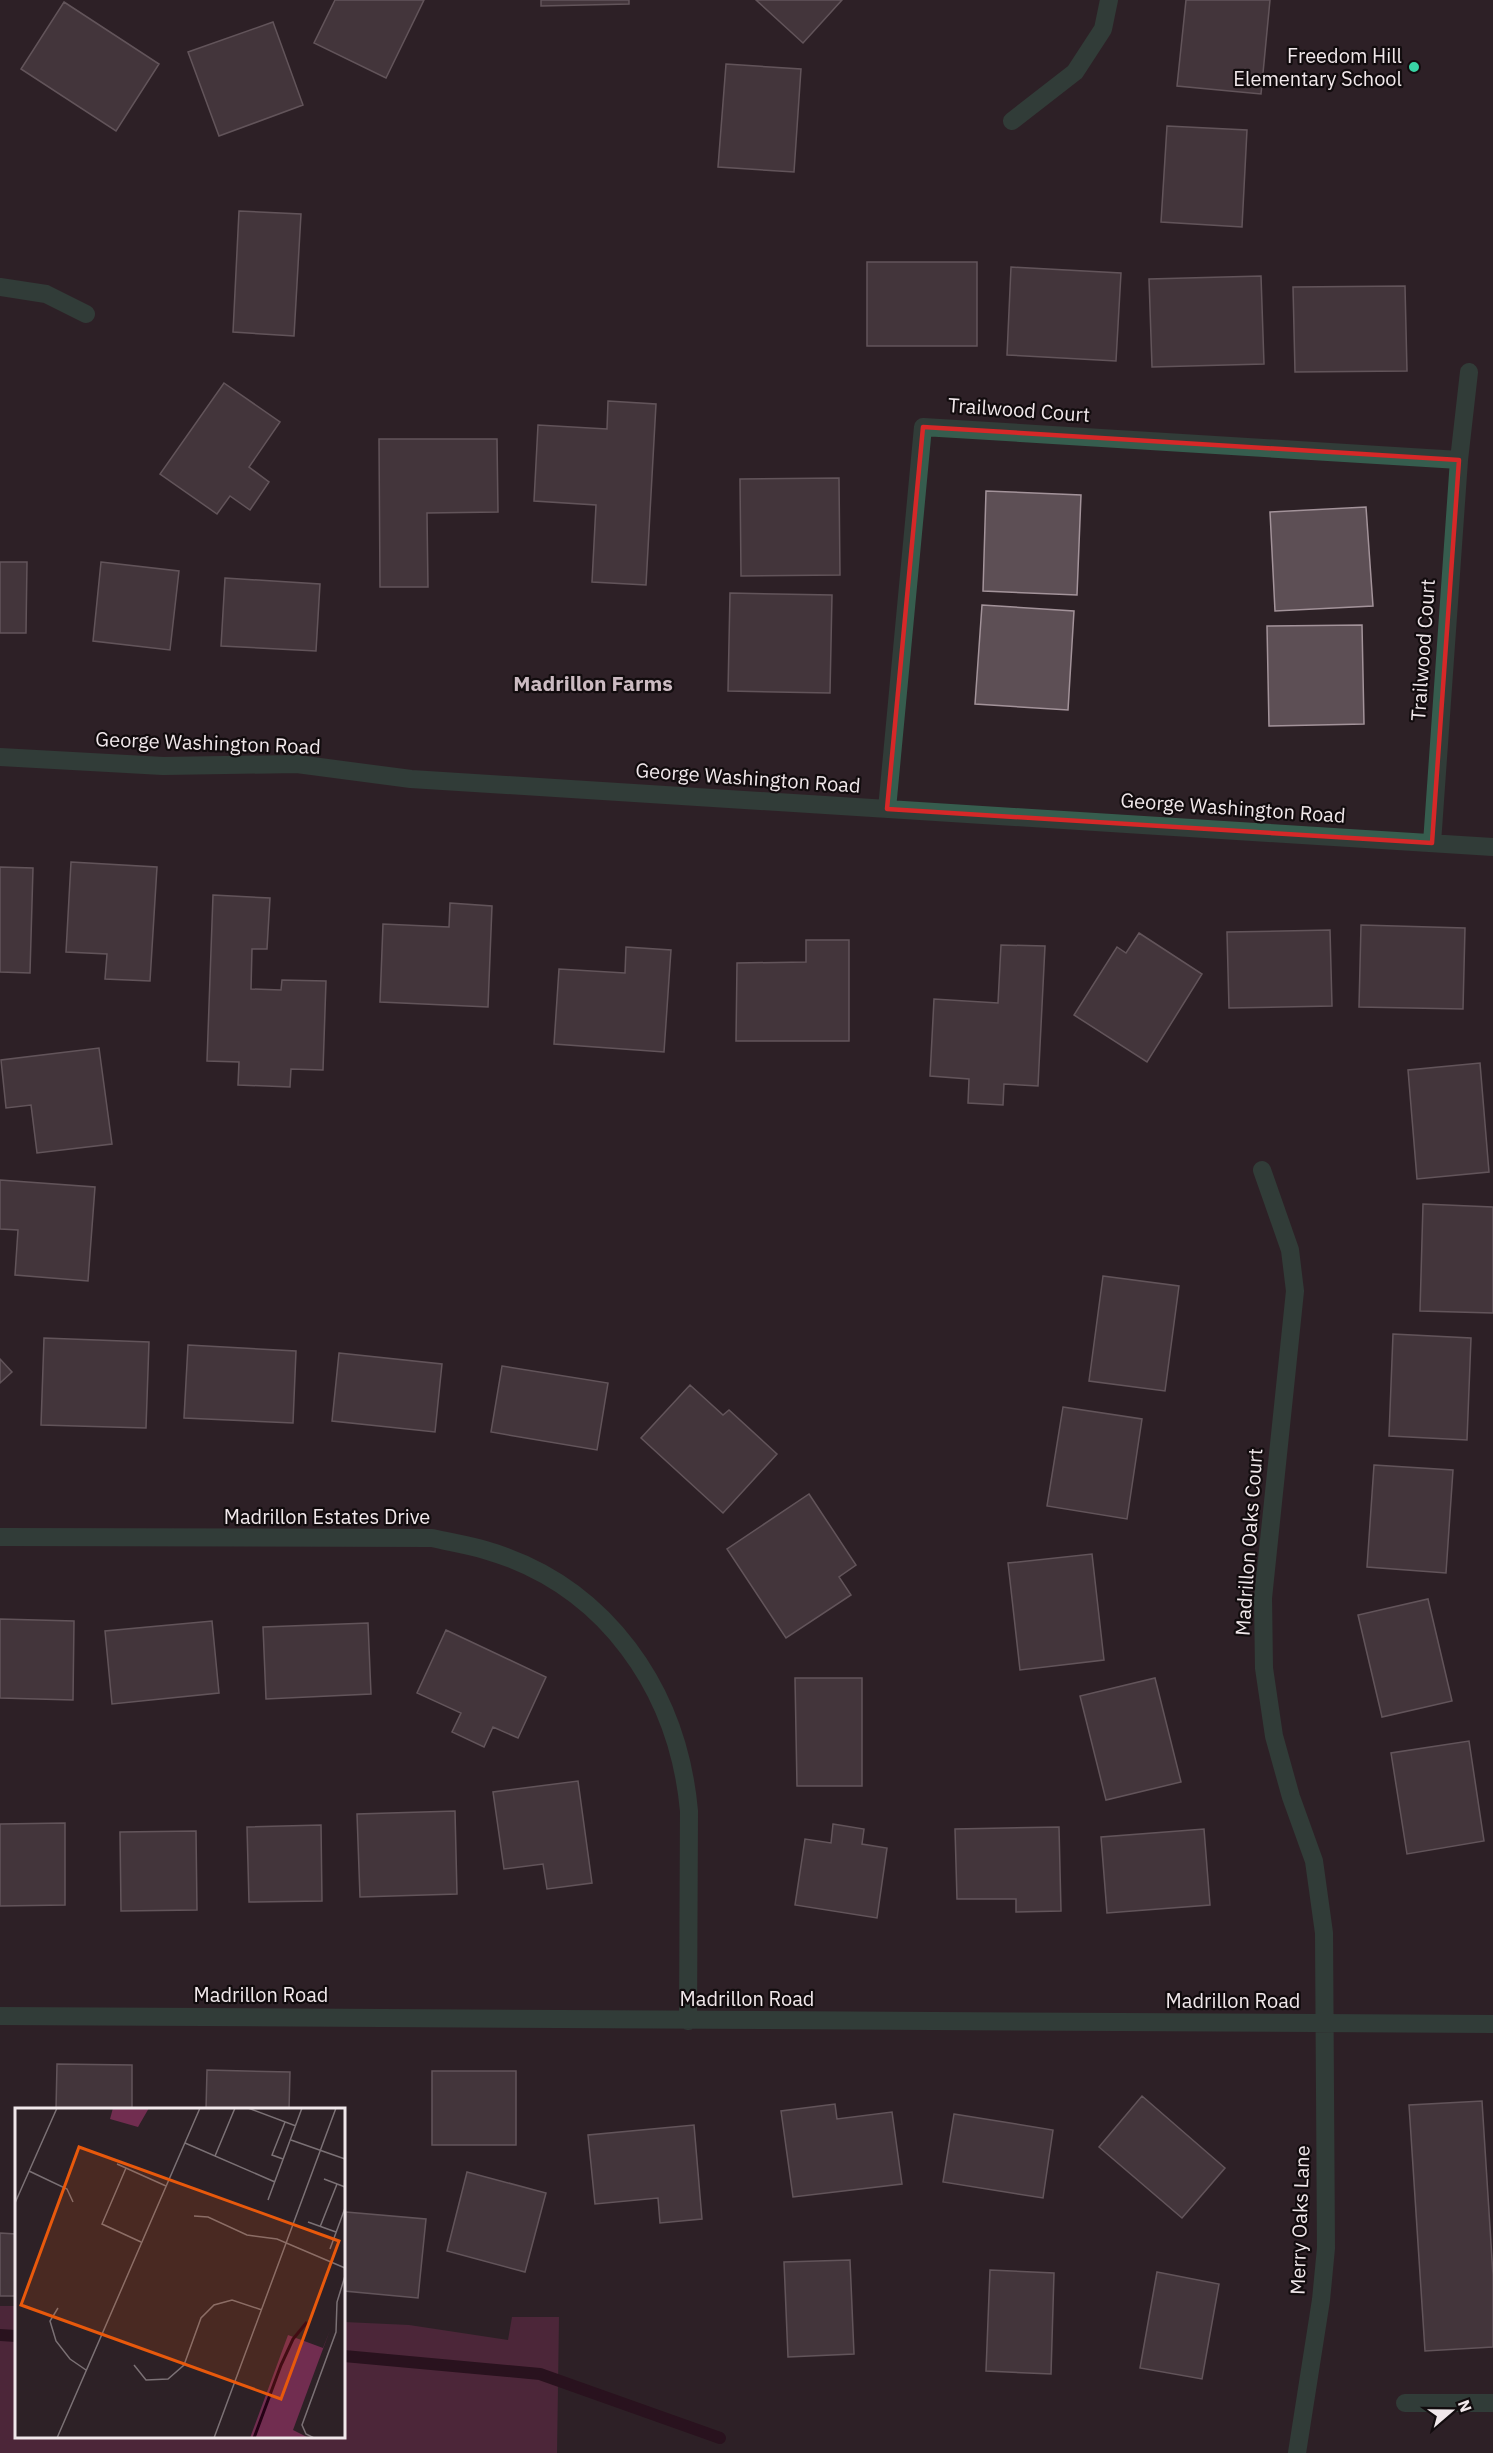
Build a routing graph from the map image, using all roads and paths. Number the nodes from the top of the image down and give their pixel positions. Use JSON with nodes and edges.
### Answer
{"nodes":[{"id":1,"x":1109,"y":0,"type":"edge"},
{"id":2,"x":1012,"y":122,"type":"dead end"},
{"id":3,"x":0,"y":287,"type":"edge"},
{"id":4,"x":86,"y":314,"type":"dead end"},
{"id":5,"x":1470,"y":372,"type":"dead end"},
{"id":6,"x":1459,"y":460,"type":"junction"},
{"id":7,"x":0,"y":757,"type":"edge"},
{"id":8,"x":888,"y":809,"type":"junction"},
{"id":9,"x":1432,"y":843,"type":"junction"},
{"id":10,"x":1493,"y":847,"type":"edge"},
{"id":11,"x":1262,"y":1170,"type":"dead end"},
{"id":12,"x":0,"y":1537,"type":"edge"},
{"id":13,"x":0,"y":2016,"type":"edge"},
{"id":14,"x":688,"y":2021,"type":"junction"},
{"id":15,"x":1325,"y":2024,"type":"junction"},
{"id":16,"x":1493,"y":2024,"type":"edge"},
{"id":17,"x":1405,"y":2403,"type":"dead end"},
{"id":18,"x":1493,"y":2403,"type":"edge"},
{"id":19,"x":1297,"y":2453,"type":"edge"}],
"edges":[{"from":1,"to":2,"type":"street"},
{"from":3,"to":4,"type":"street"},
{"from":5,"to":6,"type":"street","name":"Trailwood Court"},
{"from":6,"to":8,"type":"street","name":"Trailwood Court"},
{"from":6,"to":9,"type":"street","name":"Trailwood Court"},
{"from":7,"to":8,"type":"street","name":"George Washington Road"},
{"from":8,"to":9,"type":"street","name":"George Washington Road"},
{"from":9,"to":10,"type":"street","name":"George Washington Road"},
{"from":11,"to":15,"type":"street","name":"Madrillon Oaks Court"},
{"from":12,"to":14,"type":"street","name":"Madrillon Estates Drive"},
{"from":13,"to":14,"type":"street","name":"Madrillon Road"},
{"from":14,"to":15,"type":"street","name":"Madrillon Road"},
{"from":15,"to":16,"type":"street","name":"Madrillon Road"},
{"from":15,"to":19,"type":"street","name":"Merry Oaks Lane"},
{"from":17,"to":18,"type":"street"}]}
